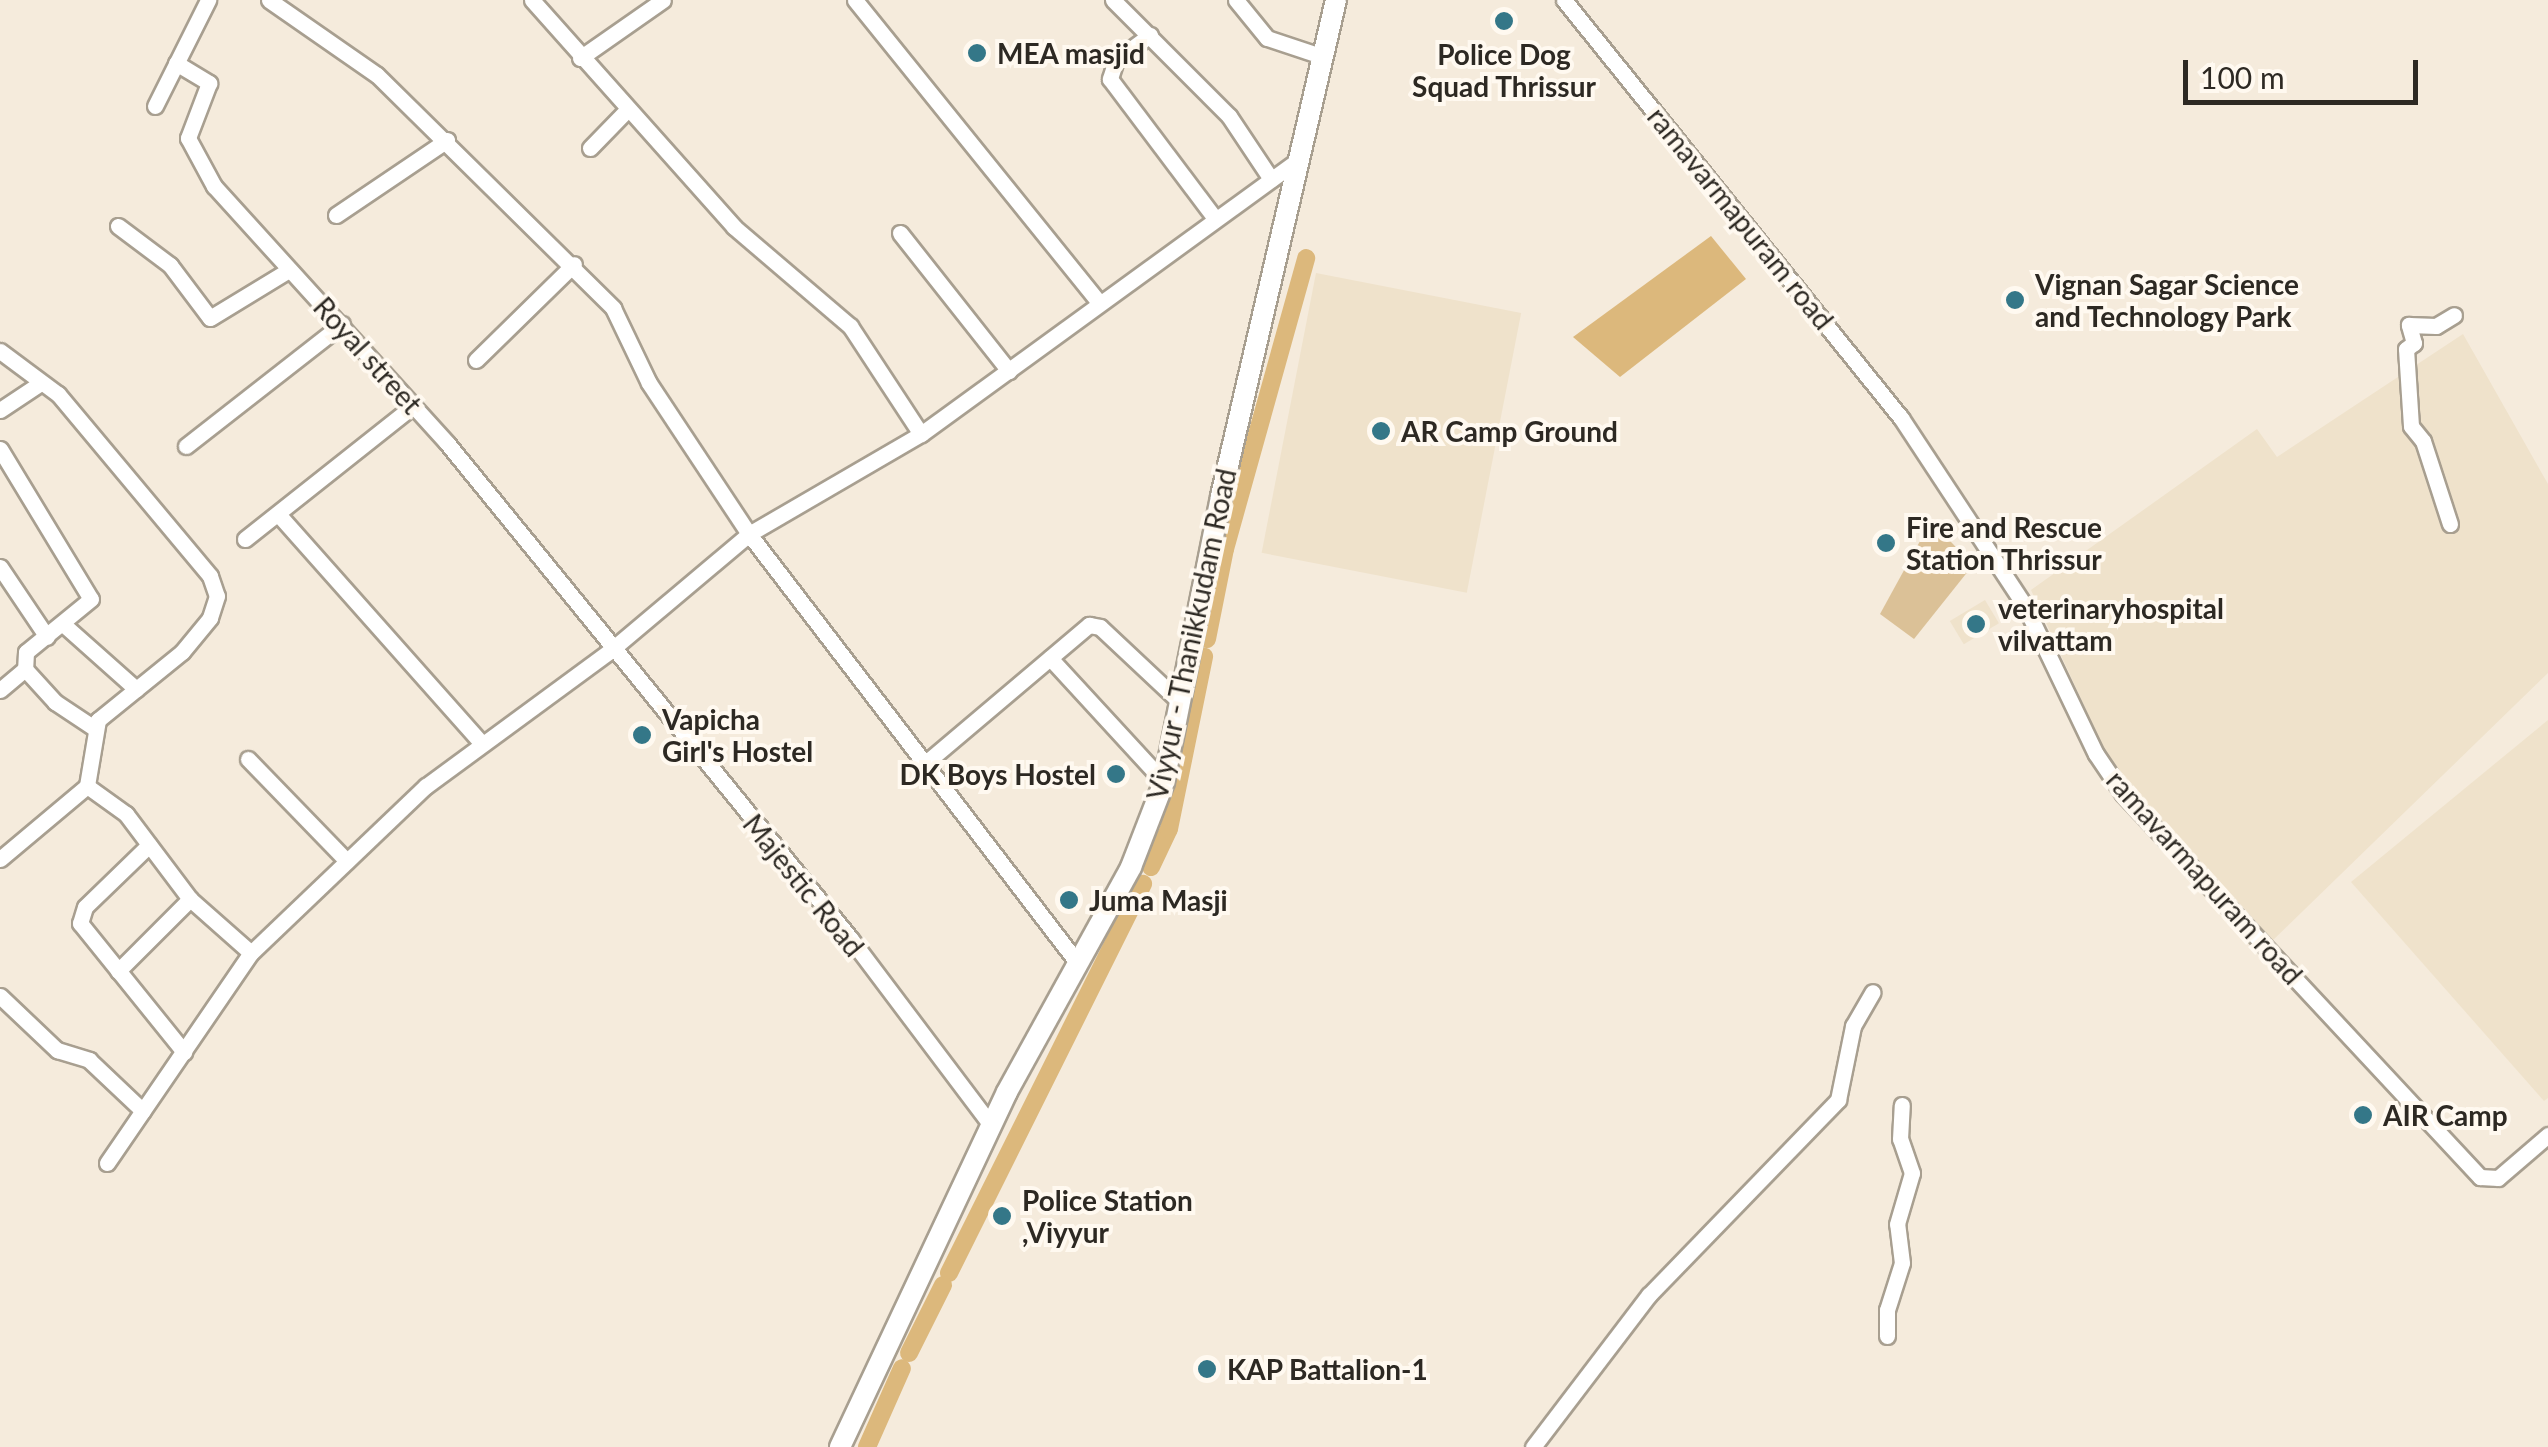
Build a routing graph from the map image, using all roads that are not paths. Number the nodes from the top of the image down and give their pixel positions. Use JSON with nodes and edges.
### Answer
{"nodes":[{"id":1,"x":208,"y":0,"type":"edge"},
{"id":2,"x":269,"y":0,"type":"edge"},
{"id":3,"x":532,"y":0,"type":"edge"},
{"id":4,"x":663,"y":0,"type":"edge"},
{"id":5,"x":855,"y":0,"type":"edge"},
{"id":6,"x":1113,"y":0,"type":"edge"},
{"id":7,"x":1236,"y":0,"type":"edge"},
{"id":8,"x":1336,"y":0,"type":"edge"},
{"id":9,"x":1564,"y":0,"type":"edge"},
{"id":10,"x":1150,"y":35,"type":"junction"},
{"id":11,"x":1321,"y":56,"type":"junction"},
{"id":12,"x":580,"y":58,"type":"junction"},
{"id":13,"x":176,"y":62,"type":"junction"},
{"id":14,"x":155,"y":106,"type":"dead end"},
{"id":15,"x":627,"y":110,"type":"junction"},
{"id":16,"x":447,"y":140,"type":"junction"},
{"id":17,"x":590,"y":148,"type":"dead end"},
{"id":18,"x":1298,"y":161,"type":"junction"},
{"id":19,"x":1272,"y":179,"type":"junction"},
{"id":20,"x":336,"y":215,"type":"dead end"},
{"id":21,"x":1214,"y":217,"type":"junction"},
{"id":22,"x":118,"y":226,"type":"dead end"},
{"id":23,"x":900,"y":233,"type":"dead end"},
{"id":24,"x":574,"y":264,"type":"junction"},
{"id":25,"x":288,"y":270,"type":"junction"},
{"id":26,"x":1099,"y":302,"type":"junction"},
{"id":27,"x":2454,"y":316,"type":"dead end"},
{"id":28,"x":342,"y":324,"type":"junction"},
{"id":29,"x":0,"y":351,"type":"edge"},
{"id":30,"x":476,"y":360,"type":"dead end"},
{"id":31,"x":1008,"y":371,"type":"junction"},
{"id":32,"x":39,"y":384,"type":"junction"},
{"id":33,"x":414,"y":405,"type":"junction"},
{"id":34,"x":0,"y":410,"type":"edge"},
{"id":35,"x":921,"y":434,"type":"junction"},
{"id":36,"x":186,"y":446,"type":"dead end"},
{"id":37,"x":0,"y":449,"type":"edge"},
{"id":38,"x":278,"y":514,"type":"junction"},
{"id":39,"x":2450,"y":524,"type":"dead end"},
{"id":40,"x":749,"y":534,"type":"junction"},
{"id":41,"x":245,"y":539,"type":"dead end"},
{"id":42,"x":0,"y":567,"type":"edge"},
{"id":43,"x":63,"y":624,"type":"junction"},
{"id":44,"x":46,"y":637,"type":"junction"},
{"id":45,"x":610,"y":651,"type":"junction"},
{"id":46,"x":1050,"y":658,"type":"junction"},
{"id":47,"x":25,"y":669,"type":"junction"},
{"id":48,"x":136,"y":689,"type":"junction"},
{"id":49,"x":0,"y":690,"type":"edge"},
{"id":50,"x":1180,"y":702,"type":"junction"},
{"id":51,"x":94,"y":728,"type":"junction"},
{"id":52,"x":481,"y":743,"type":"junction"},
{"id":53,"x":248,"y":759,"type":"dead end"},
{"id":54,"x":928,"y":761,"type":"junction"},
{"id":55,"x":1164,"y":782,"type":"junction"},
{"id":56,"x":87,"y":786,"type":"junction"},
{"id":57,"x":149,"y":845,"type":"junction"},
{"id":58,"x":0,"y":858,"type":"edge"},
{"id":59,"x":347,"y":861,"type":"junction"},
{"id":60,"x":190,"y":899,"type":"junction"},
{"id":61,"x":250,"y":953,"type":"junction"},
{"id":62,"x":1076,"y":961,"type":"junction"},
{"id":63,"x":118,"y":971,"type":"junction"},
{"id":64,"x":1873,"y":992,"type":"dead end"},
{"id":65,"x":0,"y":996,"type":"edge"},
{"id":66,"x":184,"y":1052,"type":"junction"},
{"id":67,"x":1902,"y":1105,"type":"dead end"},
{"id":68,"x":143,"y":1111,"type":"junction"},
{"id":69,"x":991,"y":1125,"type":"junction"},
{"id":70,"x":2548,"y":1135,"type":"edge"},
{"id":71,"x":106,"y":1163,"type":"dead end"},
{"id":72,"x":1887,"y":1336,"type":"dead end"},
{"id":73,"x":840,"y":1447,"type":"edge"},
{"id":74,"x":1533,"y":1447,"type":"edge"}],
"edges":[{"from":1,"to":13,"type":"street"},
{"from":2,"to":16,"type":"street"},
{"from":3,"to":12,"type":"street"},
{"from":4,"to":12,"type":"street"},
{"from":5,"to":26,"type":"street"},
{"from":6,"to":10,"type":"street"},
{"from":7,"to":11,"type":"street"},
{"from":8,"to":11,"type":"main road","name":"Viyyur - Thanikkudam Road"},
{"from":9,"to":70,"type":"street","name":"ramavarmapuram road"},
{"from":10,"to":19,"type":"street"},
{"from":10,"to":21,"type":"street"},
{"from":11,"to":18,"type":"main road","name":"Viyyur - Thanikkudam Road"},
{"from":12,"to":15,"type":"street"},
{"from":13,"to":14,"type":"street"},
{"from":13,"to":25,"type":"street","name":"Royal street"},
{"from":15,"to":17,"type":"street"},
{"from":15,"to":35,"type":"street"},
{"from":16,"to":20,"type":"street"},
{"from":16,"to":24,"type":"street"},
{"from":18,"to":19,"type":"street"},
{"from":18,"to":50,"type":"main road","name":"Viyyur - Thanikkudam Road"},
{"from":19,"to":21,"type":"street"},
{"from":21,"to":26,"type":"street"},
{"from":22,"to":25,"type":"street"},
{"from":23,"to":31,"type":"street"},
{"from":24,"to":30,"type":"street"},
{"from":24,"to":40,"type":"street"},
{"from":25,"to":28,"type":"street","name":"Royal street"},
{"from":26,"to":31,"type":"street"},
{"from":27,"to":39,"type":"street"},
{"from":28,"to":33,"type":"street","name":"Royal street"},
{"from":28,"to":36,"type":"street"},
{"from":29,"to":32,"type":"street"},
{"from":31,"to":35,"type":"street"},
{"from":32,"to":34,"type":"street"},
{"from":32,"to":48,"type":"street"},
{"from":33,"to":38,"type":"street"},
{"from":33,"to":45,"type":"street","name":"Royal street"},
{"from":35,"to":40,"type":"street"},
{"from":37,"to":43,"type":"street"},
{"from":38,"to":41,"type":"street"},
{"from":38,"to":52,"type":"street"},
{"from":40,"to":45,"type":"street"},
{"from":40,"to":54,"type":"street"},
{"from":42,"to":44,"type":"street"},
{"from":43,"to":44,"type":"street"},
{"from":43,"to":48,"type":"street"},
{"from":44,"to":47,"type":"street"},
{"from":45,"to":52,"type":"street"},
{"from":45,"to":69,"type":"street","name":"Majestic Road"},
{"from":46,"to":50,"type":"street"},
{"from":46,"to":54,"type":"street"},
{"from":46,"to":55,"type":"street"},
{"from":47,"to":49,"type":"street"},
{"from":47,"to":51,"type":"street"},
{"from":48,"to":51,"type":"street"},
{"from":50,"to":55,"type":"main road","name":"Viyyur - Thanikkudam Road"},
{"from":51,"to":56,"type":"street"},
{"from":52,"to":59,"type":"street"},
{"from":53,"to":59,"type":"street"},
{"from":54,"to":62,"type":"street"},
{"from":55,"to":62,"type":"main road","name":"Viyyur - Thanikkudam Road"},
{"from":56,"to":57,"type":"street"},
{"from":56,"to":58,"type":"street"},
{"from":57,"to":60,"type":"street"},
{"from":57,"to":63,"type":"street"},
{"from":59,"to":61,"type":"street"},
{"from":60,"to":61,"type":"street"},
{"from":60,"to":63,"type":"street"},
{"from":61,"to":66,"type":"street"},
{"from":62,"to":69,"type":"main road","name":"Viyyur - Thanikkudam Road"},
{"from":63,"to":66,"type":"street"},
{"from":64,"to":74,"type":"street"},
{"from":65,"to":68,"type":"street"},
{"from":66,"to":68,"type":"street"},
{"from":67,"to":72,"type":"street"},
{"from":68,"to":71,"type":"street"},
{"from":69,"to":73,"type":"main road","name":"Viyyur - Thanikkudam Road"}]}
